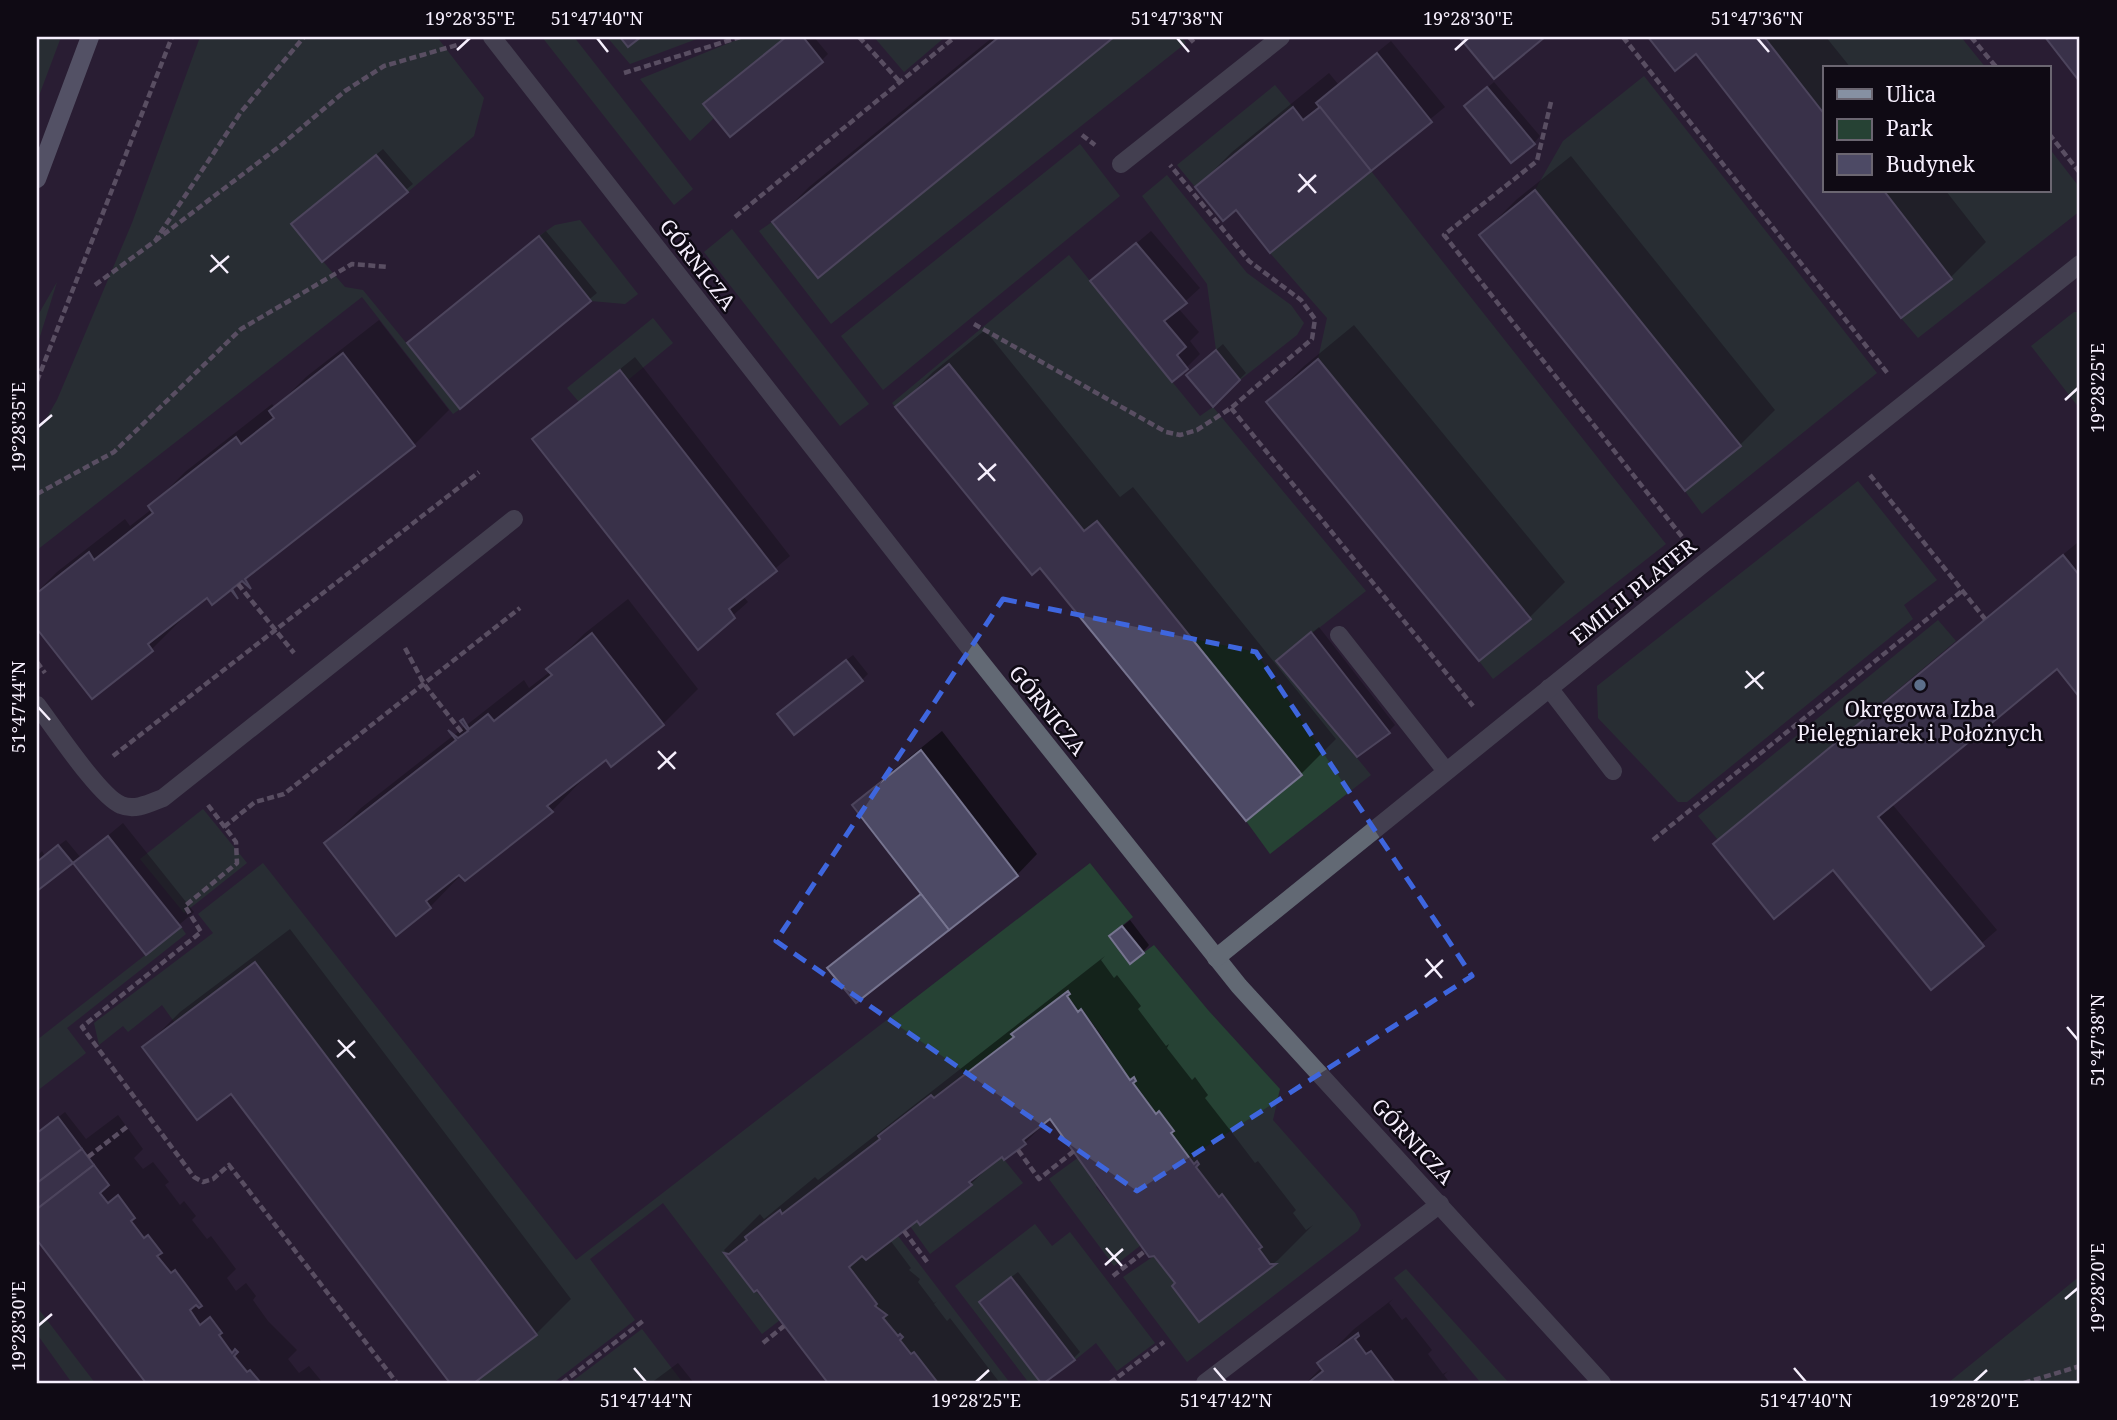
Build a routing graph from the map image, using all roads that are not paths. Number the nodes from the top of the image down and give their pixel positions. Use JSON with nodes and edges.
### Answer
{"nodes":[{"id":1,"x":90,"y":37,"type":"edge"},
{"id":2,"x":492,"y":37,"type":"edge"},
{"id":3,"x":1281,"y":37,"type":"edge"},
{"id":4,"x":1121,"y":164,"type":"dead end"},
{"id":5,"x":37,"y":179,"type":"edge"},
{"id":6,"x":2080,"y":264,"type":"edge"},
{"id":7,"x":514,"y":519,"type":"dead end"},
{"id":8,"x":1339,"y":635,"type":"dead end"},
{"id":9,"x":1549,"y":688,"type":"junction"},
{"id":10,"x":37,"y":705,"type":"edge"},
{"id":11,"x":1446,"y":771,"type":"junction"},
{"id":12,"x":1613,"y":771,"type":"dead end"},
{"id":13,"x":1216,"y":958,"type":"junction"},
{"id":14,"x":1440,"y":1204,"type":"junction"},
{"id":15,"x":1205,"y":1383,"type":"edge"},
{"id":16,"x":1602,"y":1383,"type":"edge"}],
"edges":[{"from":1,"to":5,"type":"street"},
{"from":2,"to":13,"type":"street","name":"GÓRNICZA"},
{"from":3,"to":4,"type":"street"},
{"from":6,"to":9,"type":"street","name":"EMILII PLATER"},
{"from":7,"to":10,"type":"street"},
{"from":8,"to":11,"type":"street"},
{"from":9,"to":11,"type":"street","name":"EMILII PLATER"},
{"from":9,"to":12,"type":"street"},
{"from":11,"to":13,"type":"street","name":"EMILII PLATER"},
{"from":13,"to":14,"type":"street","name":"GÓRNICZA"},
{"from":14,"to":15,"type":"street"},
{"from":14,"to":16,"type":"street","name":"GÓRNICZA"}]}
